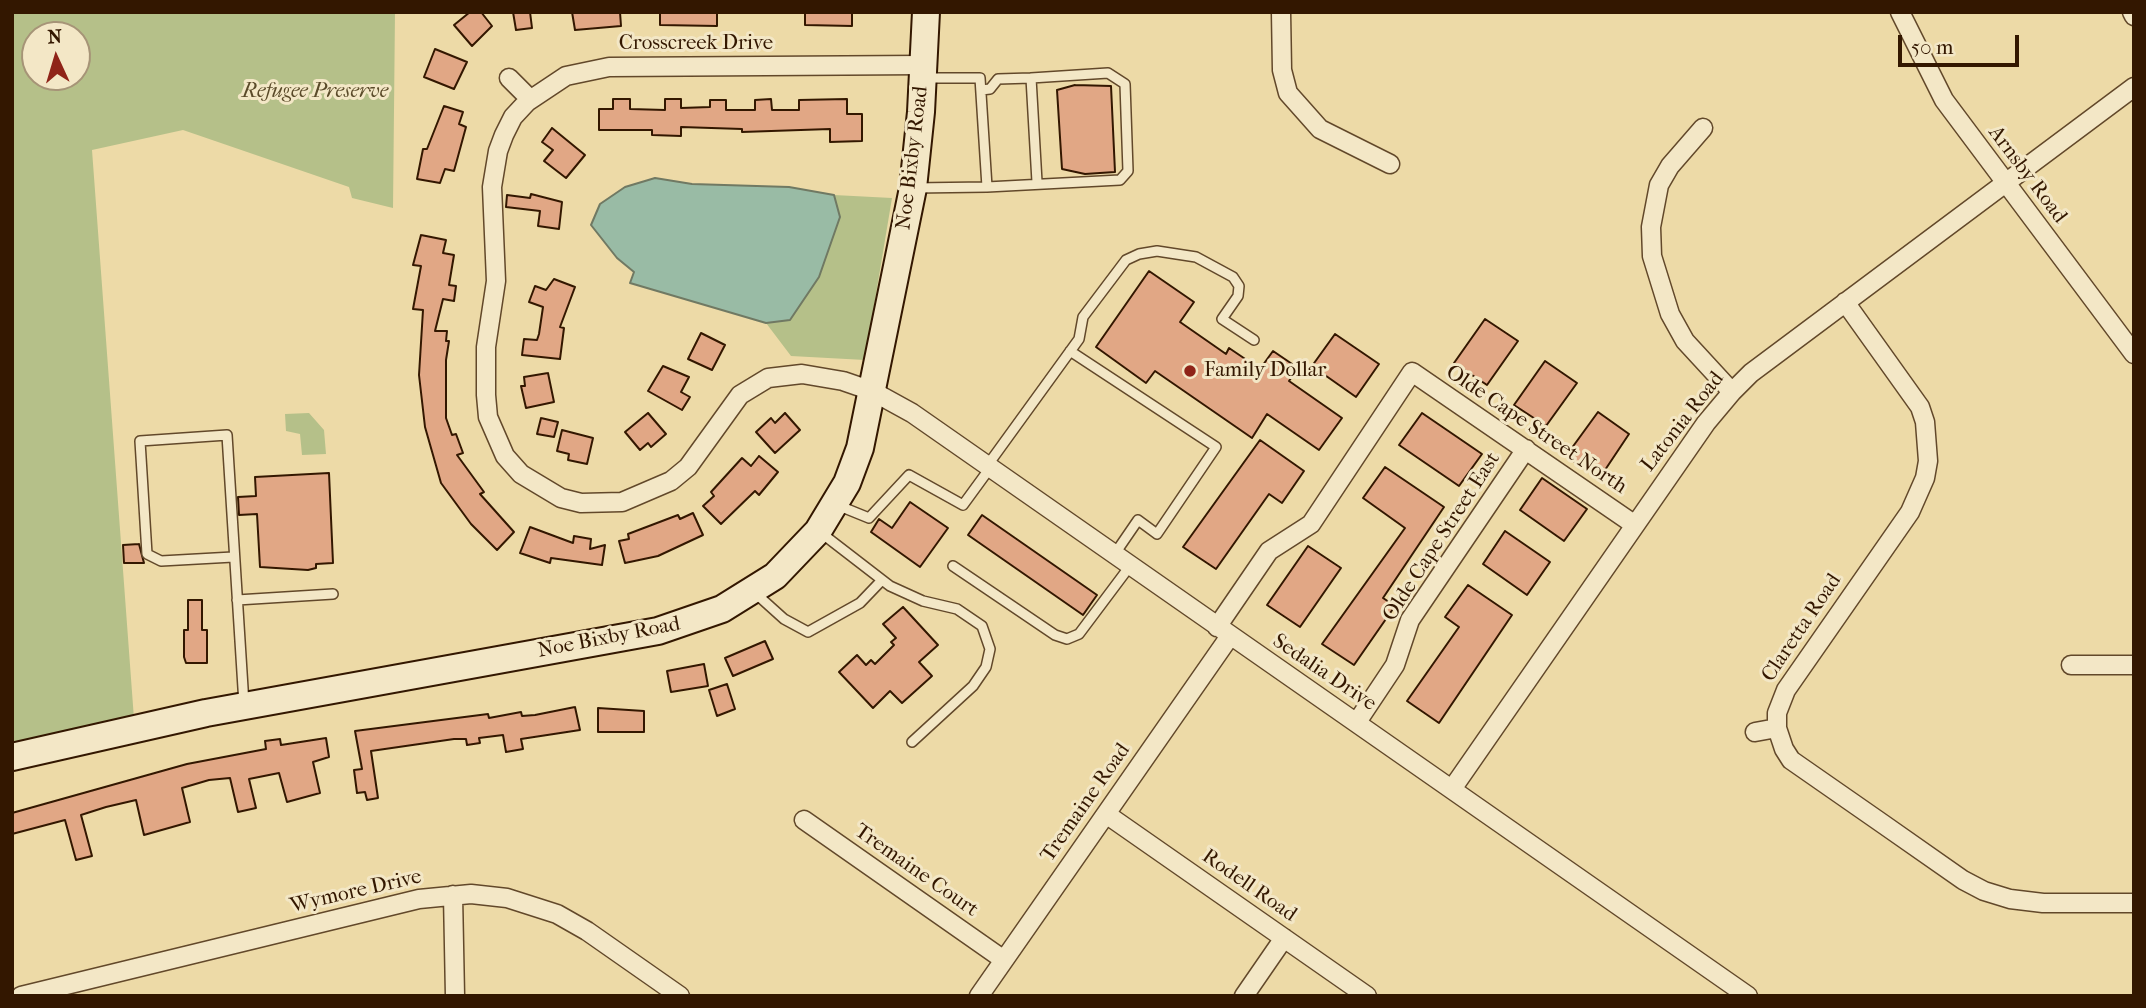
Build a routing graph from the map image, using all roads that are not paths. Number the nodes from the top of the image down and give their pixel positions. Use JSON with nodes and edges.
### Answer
{"nodes":[{"id":1,"x":926,"y":12,"type":"edge"},
{"id":2,"x":1281,"y":12,"type":"edge"},
{"id":3,"x":1900,"y":12,"type":"edge"},
{"id":4,"x":923,"y":71,"type":"junction"},
{"id":5,"x":509,"y":78,"type":"dead end"},
{"id":6,"x":1031,"y":78,"type":"junction"},
{"id":7,"x":2134,"y":87,"type":"edge"},
{"id":8,"x":981,"y":90,"type":"junction"},
{"id":9,"x":530,"y":99,"type":"junction"},
{"id":10,"x":1703,"y":128,"type":"dead end"},
{"id":11,"x":1390,"y":163,"type":"dead end"},
{"id":12,"x":1037,"y":182,"type":"junction"},
{"id":13,"x":2004,"y":182,"type":"junction"},
{"id":14,"x":987,"y":187,"type":"junction"},
{"id":15,"x":913,"y":188,"type":"junction"},
{"id":16,"x":1845,"y":302,"type":"junction"},
{"id":17,"x":1254,"y":341,"type":"dead end"},
{"id":18,"x":1070,"y":351,"type":"junction"},
{"id":19,"x":2134,"y":354,"type":"edge"},
{"id":20,"x":1412,"y":372,"type":"joint"},
{"id":21,"x":872,"y":391,"type":"junction"},
{"id":22,"x":1732,"y":392,"type":"junction"},
{"id":23,"x":1526,"y":449,"type":"junction"},
{"id":24,"x":989,"y":467,"type":"junction"},
{"id":25,"x":835,"y":505,"type":"junction"},
{"id":26,"x":1635,"y":525,"type":"junction"},
{"id":27,"x":818,"y":531,"type":"junction"},
{"id":28,"x":1114,"y":555,"type":"junction"},
{"id":29,"x":233,"y":557,"type":"junction"},
{"id":30,"x":953,"y":566,"type":"dead end"},
{"id":31,"x":1130,"y":566,"type":"junction"},
{"id":32,"x":882,"y":580,"type":"junction"},
{"id":33,"x":754,"y":592,"type":"junction"},
{"id":34,"x":333,"y":594,"type":"dead end"},
{"id":35,"x":237,"y":600,"type":"junction"},
{"id":36,"x":1223,"y":631,"type":"junction"},
{"id":37,"x":2071,"y":665,"type":"dead end"},
{"id":38,"x":2134,"y":665,"type":"edge"},
{"id":39,"x":244,"y":706,"type":"junction"},
{"id":40,"x":1357,"y":722,"type":"junction"},
{"id":41,"x":1777,"y":728,"type":"junction"},
{"id":42,"x":1755,"y":732,"type":"dead end"},
{"id":43,"x":912,"y":742,"type":"dead end"},
{"id":44,"x":12,"y":757,"type":"edge"},
{"id":45,"x":1452,"y":789,"type":"junction"},
{"id":46,"x":1106,"y":814,"type":"junction"},
{"id":47,"x":804,"y":820,"type":"dead end"},
{"id":48,"x":453,"y":895,"type":"junction"},
{"id":49,"x":2134,"y":903,"type":"edge"},
{"id":50,"x":1284,"y":938,"type":"junction"},
{"id":51,"x":1004,"y":960,"type":"junction"},
{"id":52,"x":21,"y":996,"type":"edge"},
{"id":53,"x":455,"y":996,"type":"edge"},
{"id":54,"x":680,"y":996,"type":"edge"},
{"id":55,"x":979,"y":996,"type":"edge"},
{"id":56,"x":1244,"y":996,"type":"edge"},
{"id":57,"x":1367,"y":996,"type":"edge"},
{"id":58,"x":1748,"y":996,"type":"edge"}],
"edges":[{"from":1,"to":4,"type":"street","name":"Noe Bixby Road"},
{"from":2,"to":11,"type":"street"},
{"from":3,"to":13,"type":"street","name":"Arnsby Road"},
{"from":4,"to":8,"type":"lane"},
{"from":4,"to":9,"type":"street","name":"Crosscreek Drive"},
{"from":4,"to":15,"type":"street","name":"Noe Bixby Road"},
{"from":5,"to":9,"type":"street"},
{"from":6,"to":8,"type":"lane"},
{"from":6,"to":12,"type":"lane"},
{"from":6,"to":12,"type":"lane"},
{"from":7,"to":13,"type":"street","name":"Latonia Road"},
{"from":8,"to":14,"type":"lane"},
{"from":9,"to":21,"type":"street","name":"Crosscreek Drive"},
{"from":10,"to":22,"type":"street"},
{"from":12,"to":14,"type":"lane"},
{"from":13,"to":16,"type":"street","name":"Latonia Road"},
{"from":13,"to":19,"type":"street","name":"Arnsby Road"},
{"from":14,"to":15,"type":"lane"},
{"from":15,"to":21,"type":"street","name":"Noe Bixby Road"},
{"from":16,"to":22,"type":"street","name":"Latonia Road"},
{"from":16,"to":41,"type":"street","name":"Claretta Road"},
{"from":17,"to":18,"type":"lane"},
{"from":18,"to":24,"type":"lane"},
{"from":18,"to":28,"type":"lane"},
{"from":20,"to":23,"type":"street","name":"Olde Cape Street North"},
{"from":20,"to":36,"type":"street","name":"Tremaine Road"},
{"from":21,"to":24,"type":"street","name":"Sedalia Drive"},
{"from":21,"to":25,"type":"street","name":"Noe Bixby Road"},
{"from":22,"to":26,"type":"street","name":"Latonia Road"},
{"from":23,"to":26,"type":"street","name":"Olde Cape Street North"},
{"from":23,"to":40,"type":"street","name":"Olde Cape Street East"},
{"from":24,"to":25,"type":"lane"},
{"from":24,"to":28,"type":"street","name":"Sedalia Drive"},
{"from":25,"to":27,"type":"street","name":"Noe Bixby Road"},
{"from":26,"to":45,"type":"street","name":"Latonia Road"},
{"from":27,"to":32,"type":"lane"},
{"from":27,"to":33,"type":"street","name":"Noe Bixby Road"},
{"from":28,"to":31,"type":"street","name":"Sedalia Drive"},
{"from":29,"to":29,"type":"lane"},
{"from":29,"to":35,"type":"lane"},
{"from":30,"to":31,"type":"lane"},
{"from":31,"to":36,"type":"street","name":"Sedalia Drive"},
{"from":32,"to":33,"type":"lane"},
{"from":32,"to":43,"type":"lane"},
{"from":33,"to":39,"type":"street","name":"Noe Bixby Road"},
{"from":34,"to":35,"type":"lane"},
{"from":35,"to":39,"type":"lane"},
{"from":36,"to":40,"type":"street","name":"Sedalia Drive"},
{"from":36,"to":46,"type":"street","name":"Tremaine Road"},
{"from":37,"to":38,"type":"street"},
{"from":39,"to":44,"type":"street","name":"Noe Bixby Road"},
{"from":40,"to":45,"type":"street","name":"Sedalia Drive"},
{"from":41,"to":42,"type":"street"},
{"from":41,"to":49,"type":"street"},
{"from":45,"to":58,"type":"street","name":"Sedalia Drive"},
{"from":46,"to":50,"type":"street","name":"Rodell Road"},
{"from":46,"to":51,"type":"street","name":"Tremaine Road"},
{"from":47,"to":51,"type":"street","name":"Tremaine Court"},
{"from":48,"to":52,"type":"street","name":"Wymore Drive"},
{"from":48,"to":53,"type":"street"},
{"from":48,"to":54,"type":"street","name":"Wymore Drive"},
{"from":50,"to":56,"type":"street"},
{"from":50,"to":57,"type":"street","name":"Rodell Road"},
{"from":51,"to":55,"type":"street","name":"Tremaine Road"}]}
